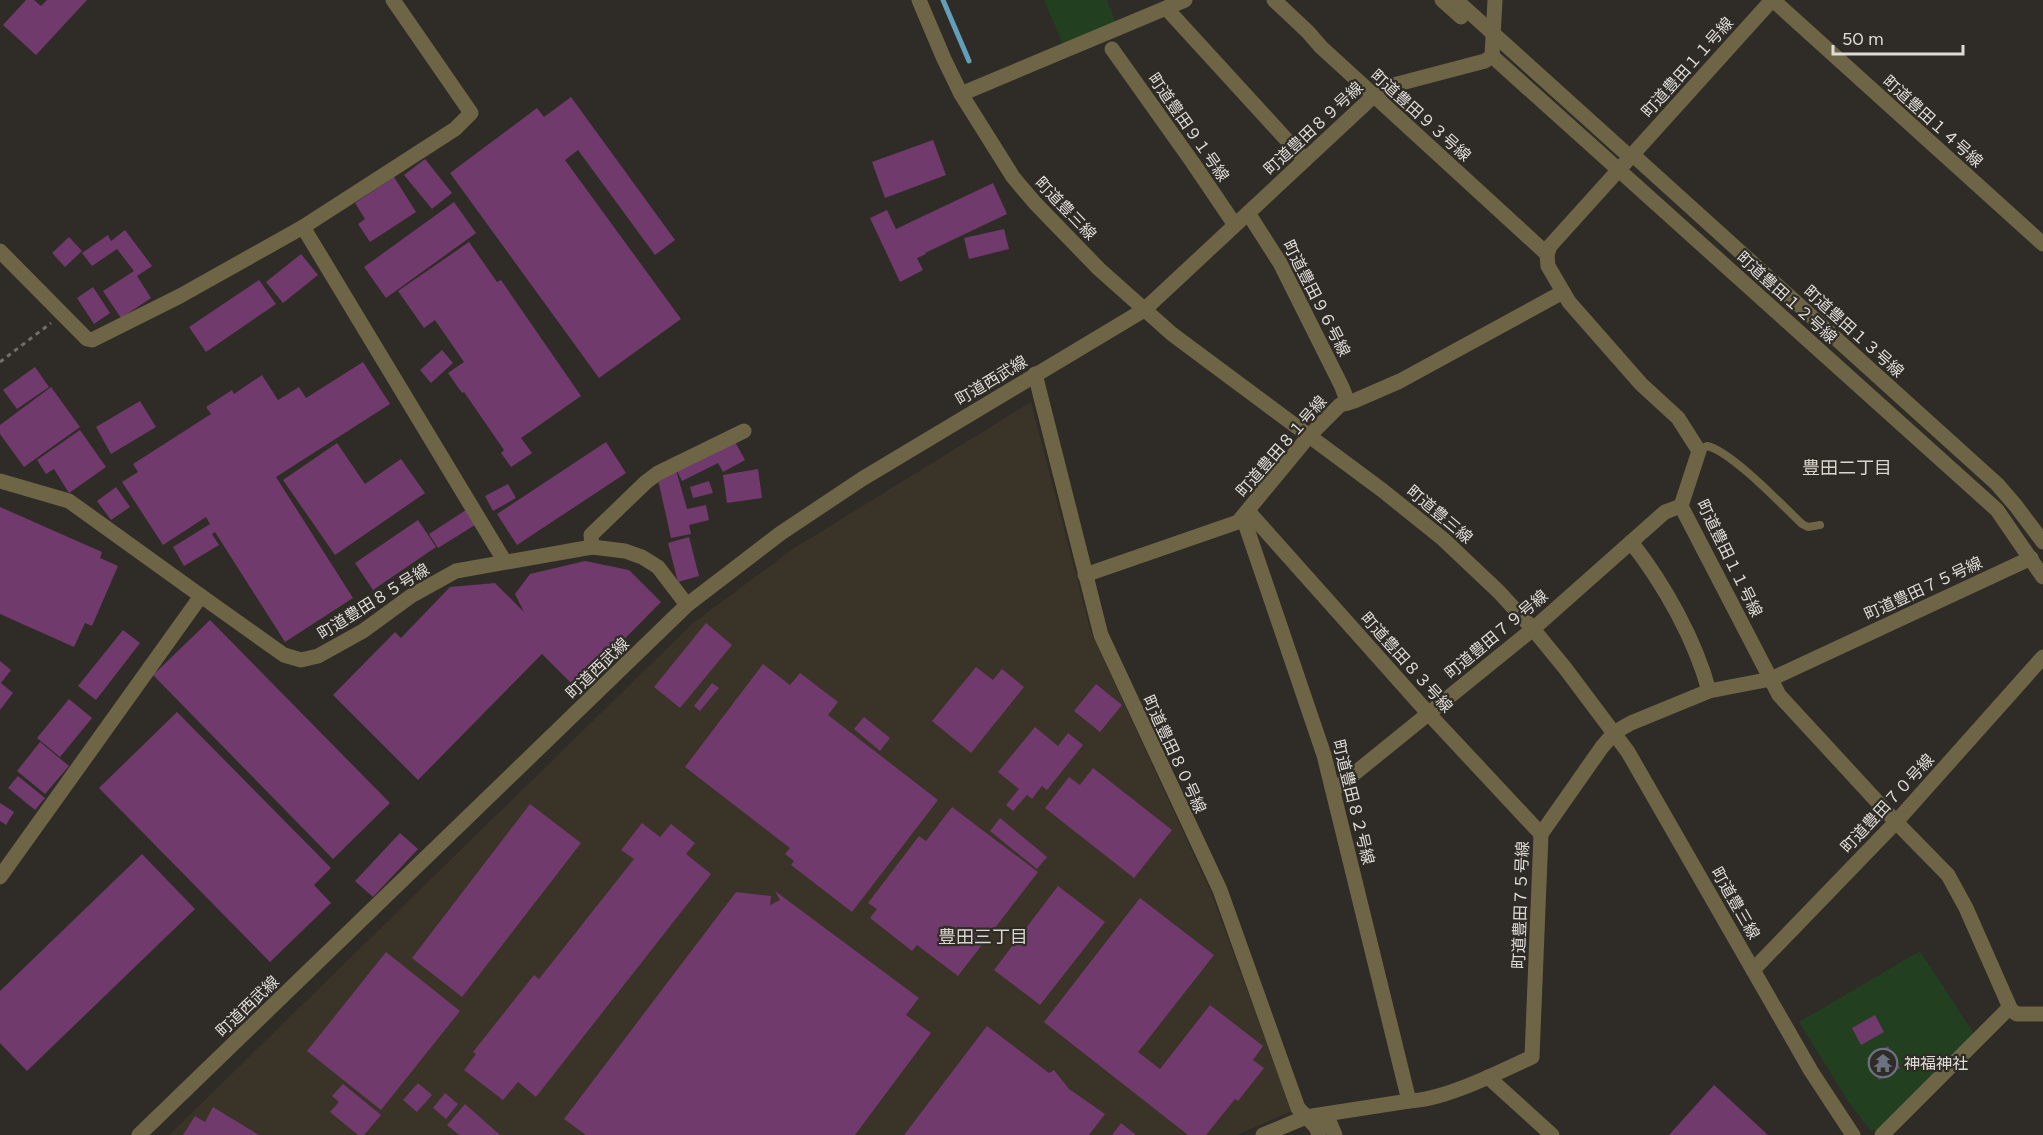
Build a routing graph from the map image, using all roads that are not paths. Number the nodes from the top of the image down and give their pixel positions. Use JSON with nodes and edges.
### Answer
{"nodes":[{"id":1,"x":393,"y":0,"type":"edge"},
{"id":2,"x":919,"y":0,"type":"edge"},
{"id":3,"x":1185,"y":0,"type":"edge"},
{"id":4,"x":1274,"y":0,"type":"edge"},
{"id":5,"x":1442,"y":0,"type":"edge"},
{"id":6,"x":1456,"y":0,"type":"edge"},
{"id":7,"x":1495,"y":0,"type":"edge"},
{"id":8,"x":1772,"y":0,"type":"edge"},
{"id":9,"x":1168,"y":10,"type":"junction"},
{"id":10,"x":1493,"y":45,"type":"junction"},
{"id":11,"x":1112,"y":49,"type":"dead end"},
{"id":12,"x":961,"y":94,"type":"junction"},
{"id":13,"x":1373,"y":96,"type":"junction"},
{"id":14,"x":1632,"y":156,"type":"junction"},
{"id":15,"x":1305,"y":160,"type":"junction"},
{"id":16,"x":1619,"y":169,"type":"junction"},
{"id":17,"x":1248,"y":213,"type":"junction"},
{"id":18,"x":1235,"y":225,"type":"junction"},
{"id":19,"x":303,"y":227,"type":"junction"},
{"id":20,"x":2043,"y":244,"type":"edge"},
{"id":21,"x":0,"y":251,"type":"edge"},
{"id":22,"x":1547,"y":254,"type":"junction"},
{"id":23,"x":1563,"y":292,"type":"junction"},
{"id":24,"x":1144,"y":310,"type":"junction"},
{"id":25,"x":1035,"y":374,"type":"junction"},
{"id":26,"x":1348,"y":403,"type":"junction"},
{"id":27,"x":744,"y":431,"type":"dead end"},
{"id":28,"x":1310,"y":436,"type":"junction"},
{"id":29,"x":1699,"y":451,"type":"junction"},
{"id":30,"x":0,"y":481,"type":"edge"},
{"id":31,"x":1681,"y":506,"type":"junction"},
{"id":32,"x":1246,"y":514,"type":"junction"},
{"id":33,"x":1820,"y":525,"type":"dead end"},
{"id":34,"x":1631,"y":542,"type":"junction"},
{"id":35,"x":2043,"y":542,"type":"edge"},
{"id":36,"x":592,"y":548,"type":"junction"},
{"id":37,"x":2031,"y":558,"type":"junction"},
{"id":38,"x":506,"y":562,"type":"junction"},
{"id":39,"x":1085,"y":575,"type":"junction"},
{"id":40,"x":2043,"y":576,"type":"edge"},
{"id":41,"x":201,"y":596,"type":"junction"},
{"id":42,"x":687,"y":605,"type":"junction"},
{"id":43,"x":1533,"y":629,"type":"junction"},
{"id":44,"x":2043,"y":657,"type":"edge"},
{"id":45,"x":1771,"y":679,"type":"junction"},
{"id":46,"x":1708,"y":690,"type":"junction"},
{"id":47,"x":1428,"y":713,"type":"junction"},
{"id":48,"x":1615,"y":732,"type":"junction"},
{"id":49,"x":1332,"y":787,"type":"junction"},
{"id":50,"x":1896,"y":822,"type":"junction"},
{"id":51,"x":1541,"y":834,"type":"junction"},
{"id":52,"x":0,"y":877,"type":"edge"},
{"id":53,"x":1753,"y":970,"type":"junction"},
{"id":54,"x":2010,"y":1008,"type":"junction"},
{"id":55,"x":2043,"y":1014,"type":"edge"},
{"id":56,"x":1488,"y":1077,"type":"junction"},
{"id":57,"x":1409,"y":1101,"type":"junction"},
{"id":58,"x":1326,"y":1114,"type":"junction"},
{"id":59,"x":1306,"y":1117,"type":"junction"},
{"id":60,"x":140,"y":1135,"type":"edge"},
{"id":61,"x":1263,"y":1135,"type":"edge"},
{"id":62,"x":1318,"y":1135,"type":"edge"},
{"id":63,"x":1335,"y":1135,"type":"edge"},
{"id":64,"x":1552,"y":1135,"type":"edge"},
{"id":65,"x":1853,"y":1135,"type":"edge"},
{"id":66,"x":1882,"y":1135,"type":"edge"}],
"edges":[{"from":1,"to":19,"type":"street"},
{"from":2,"to":12,"type":"street","name":"町道豊三線"},
{"from":3,"to":9,"type":"street"},
{"from":4,"to":13,"type":"street","name":"町道豊田９３号線"},
{"from":5,"to":10,"type":"street"},
{"from":6,"to":10,"type":"street"},
{"from":7,"to":10,"type":"street"},
{"from":8,"to":14,"type":"street","name":"町道豊田１１号線"},
{"from":8,"to":20,"type":"street","name":"町道豊田１４号線"},
{"from":9,"to":12,"type":"street"},
{"from":9,"to":15,"type":"street"},
{"from":10,"to":13,"type":"street","name":"町道豊田８９号線"},
{"from":10,"to":14,"type":"street","name":"町道豊田１３号線"},
{"from":10,"to":16,"type":"street","name":"町道豊田１２号線"},
{"from":11,"to":18,"type":"street","name":"町道豊田９１号線"},
{"from":12,"to":24,"type":"street","name":"町道豊三線"},
{"from":13,"to":15,"type":"street","name":"町道豊田８９号線"},
{"from":13,"to":22,"type":"street","name":"町道豊田９３号線"},
{"from":14,"to":16,"type":"street","name":"町道豊田１１号線"},
{"from":14,"to":35,"type":"street","name":"町道豊田１３号線"},
{"from":15,"to":17,"type":"street","name":"町道豊田８９号線"},
{"from":16,"to":22,"type":"street","name":"町道豊田１１号線"},
{"from":16,"to":37,"type":"street","name":"町道豊田１２号線"},
{"from":17,"to":18,"type":"street","name":"町道豊田８９号線"},
{"from":17,"to":26,"type":"street","name":"町道豊田９６号線"},
{"from":18,"to":24,"type":"street","name":"町道豊田８９号線"},
{"from":19,"to":21,"type":"street"},
{"from":19,"to":38,"type":"street"},
{"from":22,"to":23,"type":"street"},
{"from":23,"to":26,"type":"street","name":"町道豊田８１号線"},
{"from":23,"to":29,"type":"street"},
{"from":24,"to":25,"type":"street","name":"町道西武線"},
{"from":24,"to":28,"type":"street","name":"町道豊三線"},
{"from":25,"to":39,"type":"street","name":"町道豊田８０号線"},
{"from":25,"to":42,"type":"street","name":"町道西武線"},
{"from":26,"to":28,"type":"street","name":"町道豊田８１号線"},
{"from":27,"to":36,"type":"street"},
{"from":28,"to":32,"type":"street","name":"町道豊田８１号線"},
{"from":28,"to":43,"type":"street","name":"町道豊三線"},
{"from":29,"to":31,"type":"street","name":"町道豊田１１号線"},
{"from":29,"to":33,"type":"lane"},
{"from":30,"to":41,"type":"street","name":"町道豊田８５号線"},
{"from":31,"to":34,"type":"street","name":"町道豊田７９号線"},
{"from":31,"to":45,"type":"street","name":"町道豊田１１号線"},
{"from":32,"to":39,"type":"street","name":"町道豊田８１号線"},
{"from":32,"to":47,"type":"street","name":"町道豊田８３号線"},
{"from":32,"to":49,"type":"street","name":"町道豊田８２号線"},
{"from":34,"to":43,"type":"street","name":"町道豊田７９号線"},
{"from":34,"to":46,"type":"street"},
{"from":36,"to":38,"type":"street","name":"町道豊田８５号線"},
{"from":36,"to":42,"type":"street","name":"町道豊田８５号線"},
{"from":37,"to":40,"type":"street","name":"町道豊田１２号線"},
{"from":37,"to":45,"type":"street","name":"町道豊田７５号線"},
{"from":38,"to":41,"type":"street","name":"町道豊田８５号線"},
{"from":39,"to":59,"type":"street","name":"町道豊田８０号線"},
{"from":41,"to":52,"type":"street"},
{"from":42,"to":60,"type":"street","name":"町道西武線"},
{"from":43,"to":47,"type":"street","name":"町道豊田７９号線"},
{"from":43,"to":48,"type":"street","name":"町道豊三線"},
{"from":44,"to":50,"type":"street","name":"町道豊田７０号線"},
{"from":45,"to":46,"type":"street","name":"町道豊田７５号線"},
{"from":45,"to":50,"type":"street","name":"町道豊田１１号線"},
{"from":46,"to":48,"type":"street","name":"町道豊田７５号線"},
{"from":47,"to":49,"type":"street","name":"町道豊田７９号線"},
{"from":47,"to":51,"type":"street","name":"町道豊田８３号線"},
{"from":48,"to":51,"type":"street","name":"町道豊田７５号線"},
{"from":48,"to":53,"type":"street","name":"町道豊三線"},
{"from":49,"to":57,"type":"street","name":"町道豊田８２号線"},
{"from":50,"to":53,"type":"street","name":"町道豊田７０号線"},
{"from":50,"to":54,"type":"street","name":"町道豊田１１号線"},
{"from":51,"to":56,"type":"street","name":"町道豊田７５号線"},
{"from":53,"to":65,"type":"street","name":"町道豊三線"},
{"from":54,"to":55,"type":"street"},
{"from":54,"to":66,"type":"street"},
{"from":56,"to":57,"type":"street","name":"町道豊田７５号線"},
{"from":56,"to":64,"type":"street"},
{"from":57,"to":58,"type":"street","name":"町道豊田７５号線"},
{"from":58,"to":59,"type":"street","name":"町道豊田７５号線"},
{"from":58,"to":63,"type":"street"},
{"from":59,"to":61,"type":"street","name":"町道豊田７５号線"},
{"from":59,"to":62,"type":"street","name":"町道豊田８０号線"}]}
